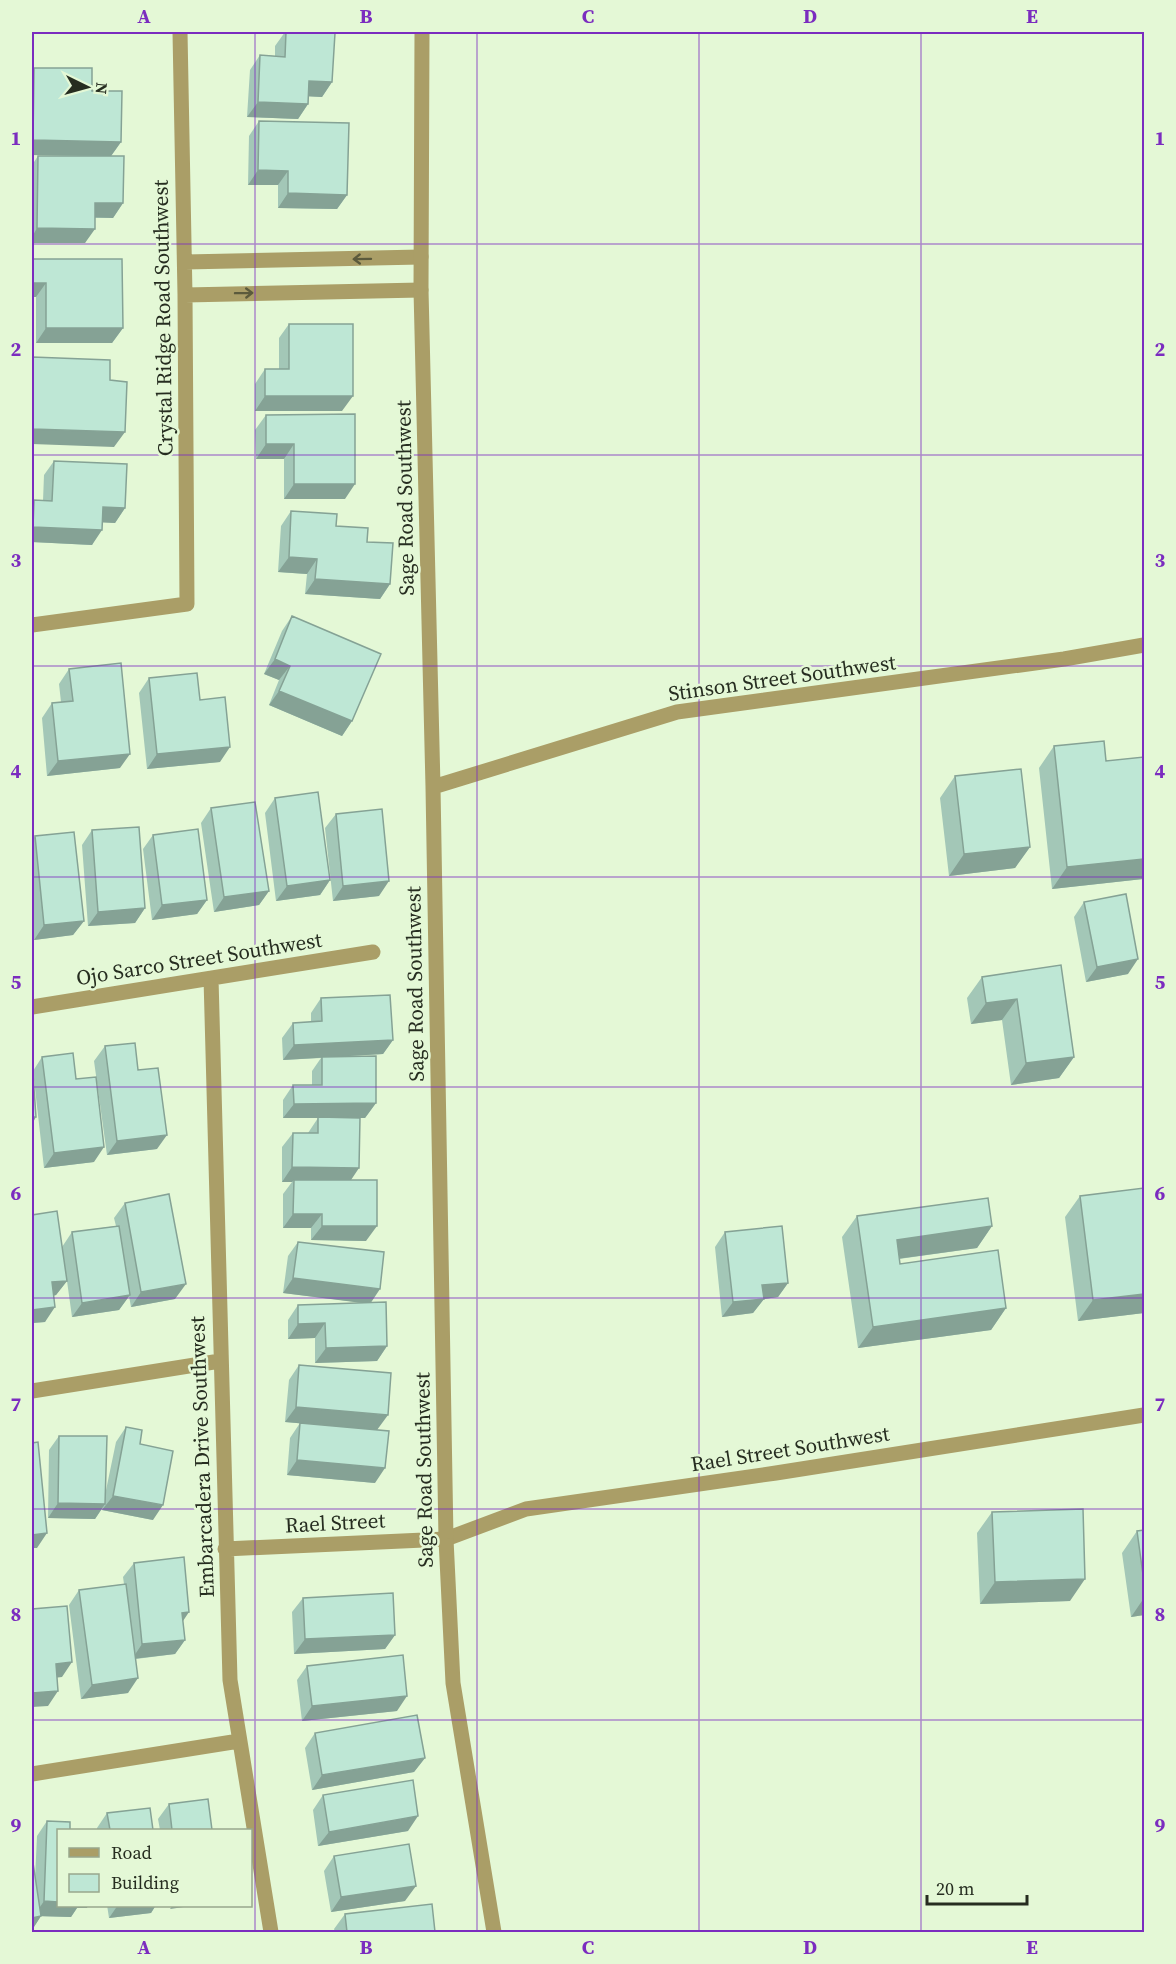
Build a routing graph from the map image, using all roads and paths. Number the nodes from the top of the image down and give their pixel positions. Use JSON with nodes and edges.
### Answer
{"nodes":[{"id":1,"x":180,"y":32,"type":"edge"},
{"id":2,"x":422,"y":32,"type":"edge"},
{"id":3,"x":421,"y":257,"type":"junction"},
{"id":4,"x":184,"y":262,"type":"junction"},
{"id":5,"x":421,"y":290,"type":"junction"},
{"id":6,"x":185,"y":295,"type":"junction"},
{"id":7,"x":32,"y":626,"type":"edge"},
{"id":8,"x":1144,"y":645,"type":"edge"},
{"id":9,"x":432,"y":787,"type":"junction"},
{"id":10,"x":373,"y":952,"type":"dead end"},
{"id":11,"x":211,"y":978,"type":"junction"},
{"id":12,"x":32,"y":1007,"type":"edge"},
{"id":13,"x":220,"y":1361,"type":"junction"},
{"id":14,"x":32,"y":1391,"type":"edge"},
{"id":15,"x":1144,"y":1415,"type":"edge"},
{"id":16,"x":446,"y":1539,"type":"junction"},
{"id":17,"x":225,"y":1549,"type":"junction"},
{"id":18,"x":239,"y":1741,"type":"junction"},
{"id":19,"x":32,"y":1774,"type":"edge"},
{"id":20,"x":271,"y":1932,"type":"edge"},
{"id":21,"x":494,"y":1932,"type":"edge"}],
"edges":[{"from":1,"to":4,"type":"street","name":"Crystal Ridge Road Southwest"},
{"from":2,"to":3,"type":"street","name":"Sage Road Southwest"},
{"from":3,"to":4,"type":"street","one_way":true},
{"from":3,"to":5,"type":"street","name":"Sage Road Southwest"},
{"from":4,"to":6,"type":"street","name":"Crystal Ridge Road Southwest"},
{"from":6,"to":5,"type":"street","one_way":true},
{"from":5,"to":9,"type":"street","name":"Sage Road Southwest"},
{"from":6,"to":7,"type":"street","name":"Crystal Ridge Road Southwest"},
{"from":8,"to":9,"type":"street","name":"Stinson Street Southwest"},
{"from":9,"to":16,"type":"street","name":"Sage Road Southwest"},
{"from":10,"to":11,"type":"street","name":"Ojo Sarco Street Southwest"},
{"from":11,"to":12,"type":"street","name":"Ojo Sarco Street Southwest"},
{"from":11,"to":13,"type":"street","name":"Embarcadera Drive Southwest"},
{"from":13,"to":14,"type":"street"},
{"from":13,"to":17,"type":"street","name":"Embarcadera Drive Southwest"},
{"from":15,"to":16,"type":"street","name":"Rael Street Southwest"},
{"from":16,"to":17,"type":"street","name":"Rael Street"},
{"from":16,"to":21,"type":"street","name":"Sage Road Southwest"},
{"from":17,"to":18,"type":"street","name":"Embarcadera Drive Southwest"},
{"from":18,"to":19,"type":"street"},
{"from":18,"to":20,"type":"street","name":"Embarcadera Drive Southwest"}]}
